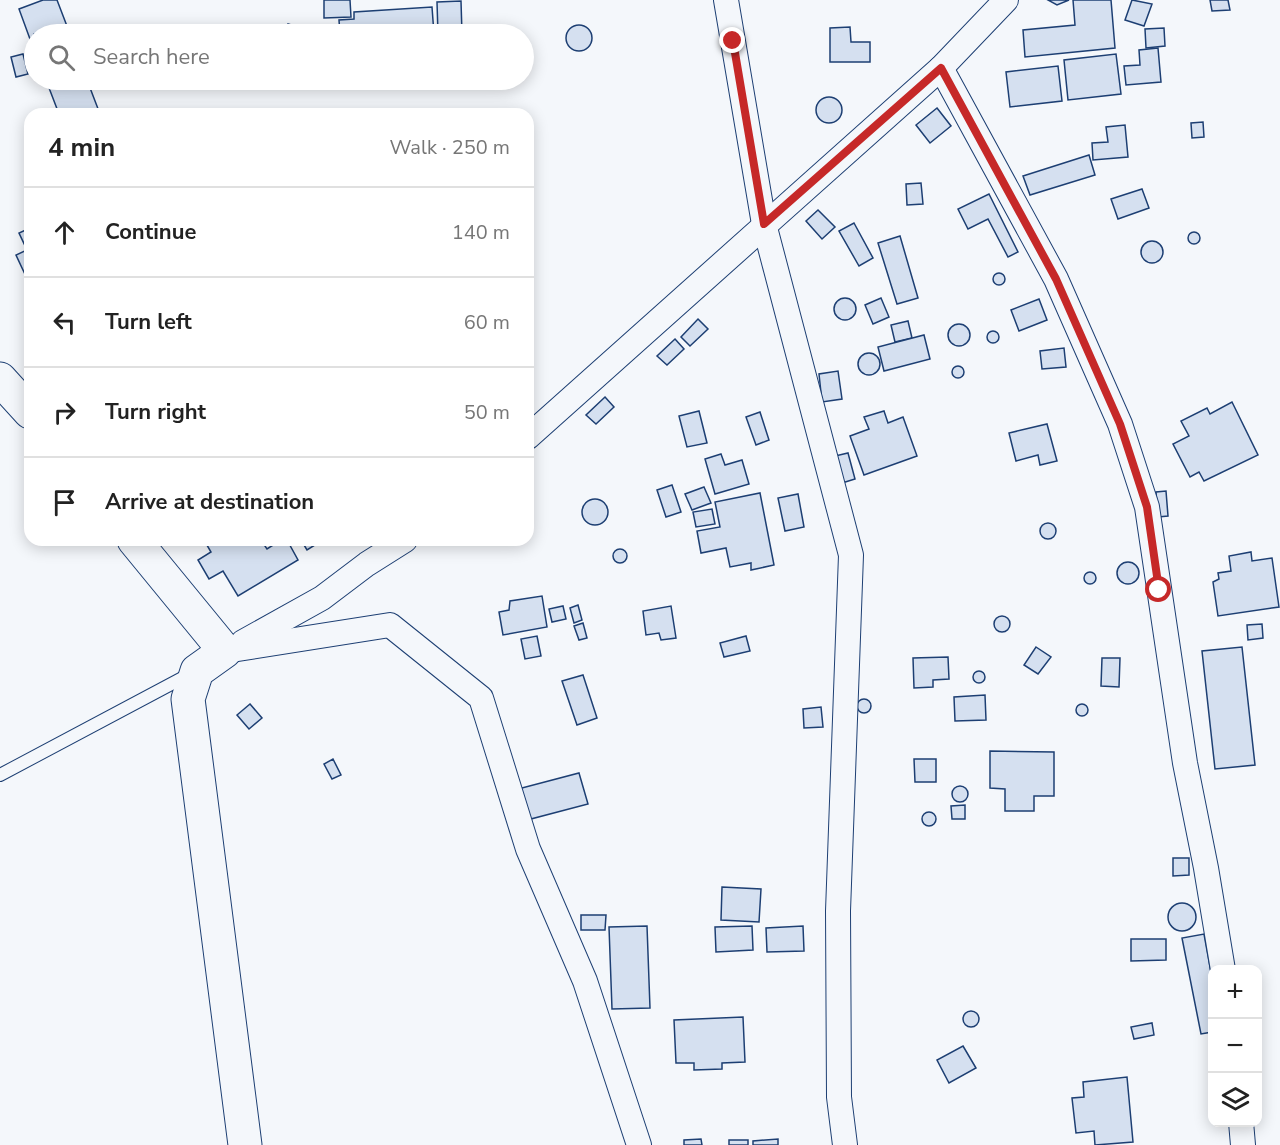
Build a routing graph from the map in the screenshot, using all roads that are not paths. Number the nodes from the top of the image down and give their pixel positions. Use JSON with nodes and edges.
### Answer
{"nodes":[{"id":1,"x":726,"y":0,"type":"edge"},
{"id":2,"x":1006,"y":0,"type":"edge"},
{"id":3,"x":941,"y":68,"type":"junction"},
{"id":4,"x":764,"y":224,"type":"junction"},
{"id":5,"x":0,"y":379,"type":"edge"},
{"id":6,"x":24,"y":405,"type":"edge"},
{"id":7,"x":534,"y":432,"type":"edge"},
{"id":8,"x":139,"y":546,"type":"edge"},
{"id":9,"x":396,"y":546,"type":"edge"},
{"id":10,"x":225,"y":651,"type":"junction"},
{"id":11,"x":197,"y":671,"type":"junction"},
{"id":12,"x":0,"y":775,"type":"edge"},
{"id":13,"x":1222,"y":965,"type":"edge"},
{"id":14,"x":1241,"y":1127,"type":"edge"},
{"id":15,"x":246,"y":1145,"type":"edge"},
{"id":16,"x":639,"y":1145,"type":"edge"},
{"id":17,"x":845,"y":1145,"type":"edge"},
{"id":18,"x":1243,"y":1145,"type":"edge"}],
"edges":[{"from":1,"to":4,"type":"street"},
{"from":2,"to":3,"type":"street"},
{"from":3,"to":4,"type":"street"},
{"from":3,"to":13,"type":"street"},
{"from":4,"to":7,"type":"street"},
{"from":4,"to":17,"type":"street"},
{"from":5,"to":6,"type":"street"},
{"from":8,"to":10,"type":"street"},
{"from":9,"to":10,"type":"street"},
{"from":10,"to":11,"type":"street"},
{"from":10,"to":16,"type":"street"},
{"from":11,"to":12,"type":"lane"},
{"from":11,"to":15,"type":"street"},
{"from":14,"to":18,"type":"street"}]}
